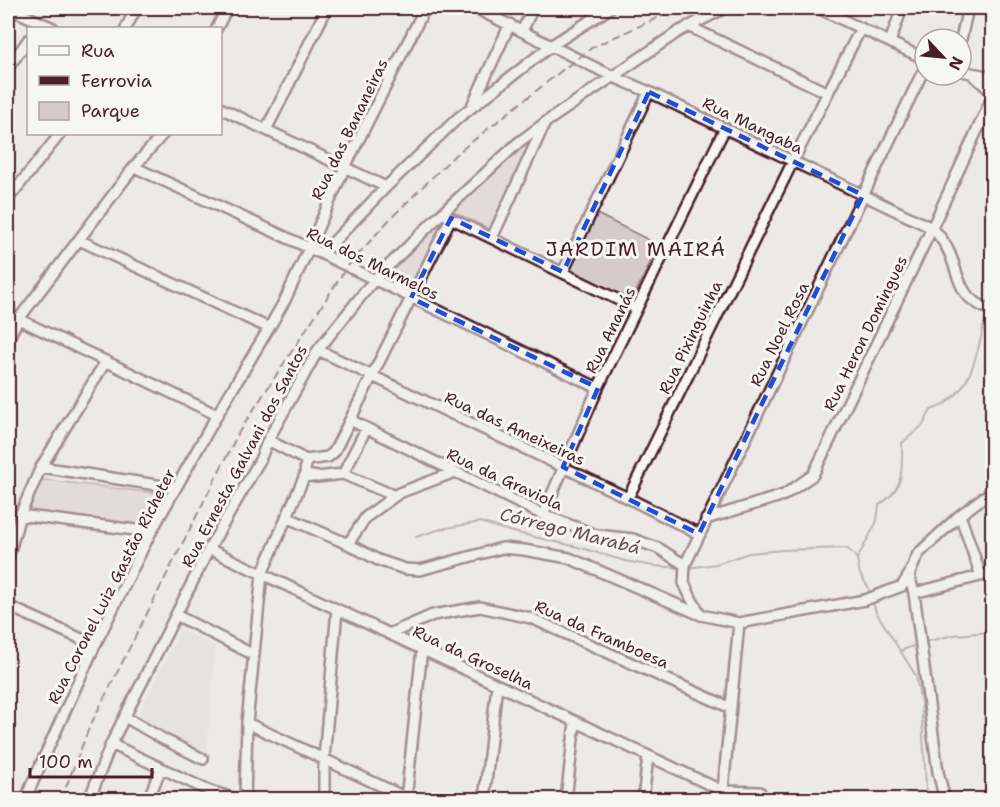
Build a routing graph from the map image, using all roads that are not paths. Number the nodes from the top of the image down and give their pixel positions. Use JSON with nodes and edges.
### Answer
{"nodes":[{"id":1,"x":8,"y":8,"type":"edge"},
{"id":2,"x":136,"y":8,"type":"edge"},
{"id":3,"x":226,"y":8,"type":"edge"},
{"id":4,"x":327,"y":8,"type":"edge"},
{"id":5,"x":425,"y":8,"type":"edge"},
{"id":6,"x":476,"y":8,"type":"edge"},
{"id":7,"x":533,"y":8,"type":"edge"},
{"id":8,"x":610,"y":8,"type":"edge"},
{"id":9,"x":725,"y":8,"type":"edge"},
{"id":10,"x":818,"y":8,"type":"edge"},
{"id":11,"x":902,"y":8,"type":"edge"},
{"id":12,"x":968,"y":8,"type":"edge"},
{"id":13,"x":510,"y":24,"type":"junction"},
{"id":14,"x":39,"y":26,"type":"edge"},
{"id":15,"x":688,"y":26,"type":"junction"},
{"id":16,"x":126,"y":27,"type":"edge"},
{"id":17,"x":217,"y":27,"type":"edge"},
{"id":18,"x":963,"y":27,"type":"edge"},
{"id":19,"x":861,"y":28,"type":"junction"},
{"id":20,"x":522,"y":30,"type":"junction"},
{"id":21,"x":27,"y":41,"type":"edge"},
{"id":22,"x":890,"y":42,"type":"junction"},
{"id":23,"x":552,"y":45,"type":"junction"},
{"id":24,"x":913,"y":53,"type":"edge"},
{"id":25,"x":8,"y":68,"type":"edge"},
{"id":26,"x":973,"y":73,"type":"edge"},
{"id":27,"x":973,"y":75,"type":"edge"},
{"id":28,"x":614,"y":77,"type":"junction"},
{"id":29,"x":993,"y":77,"type":"edge"},
{"id":30,"x":915,"y":87,"type":"edge"},
{"id":31,"x":649,"y":92,"type":"junction"},
{"id":32,"x":993,"y":92,"type":"edge"},
{"id":33,"x":828,"y":93,"type":"junction"},
{"id":34,"x":993,"y":98,"type":"edge"},
{"id":35,"x":471,"y":108,"type":"junction"},
{"id":36,"x":222,"y":109,"type":"edge"},
{"id":37,"x":546,"y":122,"type":"junction"},
{"id":38,"x":725,"y":128,"type":"junction"},
{"id":39,"x":266,"y":130,"type":"junction"},
{"id":40,"x":59,"y":135,"type":"edge"},
{"id":41,"x":162,"y":135,"type":"edge"},
{"id":42,"x":793,"y":161,"type":"junction"},
{"id":43,"x":134,"y":167,"type":"junction"},
{"id":44,"x":345,"y":167,"type":"junction"},
{"id":45,"x":386,"y":187,"type":"junction"},
{"id":46,"x":863,"y":195,"type":"junction"},
{"id":47,"x":8,"y":199,"type":"edge"},
{"id":48,"x":442,"y":214,"type":"junction"},
{"id":49,"x":451,"y":218,"type":"junction"},
{"id":50,"x":932,"y":228,"type":"junction"},
{"id":51,"x":492,"y":238,"type":"junction"},
{"id":52,"x":79,"y":240,"type":"junction"},
{"id":53,"x":309,"y":248,"type":"junction"},
{"id":54,"x":322,"y":254,"type":"junction"},
{"id":55,"x":563,"y":272,"type":"junction"},
{"id":56,"x":374,"y":280,"type":"junction"},
{"id":57,"x":411,"y":298,"type":"junction"},
{"id":58,"x":637,"y":309,"type":"junction"},
{"id":59,"x":988,"y":309,"type":"edge"},
{"id":60,"x":8,"y":314,"type":"edge"},
{"id":61,"x":18,"y":320,"type":"junction"},
{"id":62,"x":269,"y":328,"type":"junction"},
{"id":63,"x":8,"y":339,"type":"edge"},
{"id":64,"x":318,"y":350,"type":"junction"},
{"id":65,"x":106,"y":361,"type":"junction"},
{"id":66,"x":372,"y":376,"type":"junction"},
{"id":67,"x":598,"y":388,"type":"junction"},
{"id":68,"x":217,"y":415,"type":"junction"},
{"id":69,"x":350,"y":420,"type":"junction"},
{"id":70,"x":366,"y":429,"type":"junction"},
{"id":71,"x":268,"y":440,"type":"junction"},
{"id":72,"x":306,"y":460,"type":"junction"},
{"id":73,"x":41,"y":467,"type":"junction"},
{"id":74,"x":563,"y":467,"type":"junction"},
{"id":75,"x":455,"y":472,"type":"junction"},
{"id":76,"x":344,"y":474,"type":"junction"},
{"id":77,"x":305,"y":475,"type":"junction"},
{"id":78,"x":176,"y":488,"type":"junction"},
{"id":79,"x":993,"y":491,"type":"edge"},
{"id":80,"x":395,"y":496,"type":"junction"},
{"id":81,"x":628,"y":498,"type":"junction"},
{"id":82,"x":20,"y":515,"type":"junction"},
{"id":83,"x":543,"y":515,"type":"junction"},
{"id":84,"x":960,"y":515,"type":"junction"},
{"id":85,"x":286,"y":517,"type":"junction"},
{"id":86,"x":706,"y":519,"type":"junction"},
{"id":87,"x":152,"y":532,"type":"junction"},
{"id":88,"x":699,"y":534,"type":"junction"},
{"id":89,"x":348,"y":544,"type":"junction"},
{"id":90,"x":209,"y":549,"type":"junction"},
{"id":91,"x":8,"y":558,"type":"edge"},
{"id":92,"x":685,"y":565,"type":"junction"},
{"id":93,"x":993,"y":573,"type":"edge"},
{"id":94,"x":262,"y":574,"type":"junction"},
{"id":95,"x":909,"y":575,"type":"junction"},
{"id":96,"x":981,"y":576,"type":"junction"},
{"id":97,"x":914,"y":593,"type":"junction"},
{"id":98,"x":8,"y":606,"type":"edge"},
{"id":99,"x":337,"y":609,"type":"junction"},
{"id":100,"x":176,"y":615,"type":"junction"},
{"id":101,"x":701,"y":615,"type":"junction"},
{"id":102,"x":739,"y":623,"type":"junction"},
{"id":103,"x":388,"y":634,"type":"junction"},
{"id":104,"x":95,"y":645,"type":"junction"},
{"id":105,"x":422,"y":650,"type":"junction"},
{"id":106,"x":254,"y":655,"type":"junction"},
{"id":107,"x":497,"y":685,"type":"junction"},
{"id":108,"x":731,"y":708,"type":"junction"},
{"id":109,"x":125,"y":717,"type":"junction"},
{"id":110,"x":575,"y":722,"type":"junction"},
{"id":111,"x":247,"y":723,"type":"junction"},
{"id":112,"x":111,"y":744,"type":"junction"},
{"id":113,"x":648,"y":756,"type":"junction"},
{"id":114,"x":202,"y":759,"type":"dead end"},
{"id":115,"x":324,"y":759,"type":"junction"},
{"id":116,"x":161,"y":768,"type":"junction"},
{"id":117,"x":760,"y":792,"type":"dead end"},
{"id":118,"x":723,"y":796,"type":"edge"},
{"id":119,"x":408,"y":799,"type":"edge"},
{"id":120,"x":26,"y":800,"type":"edge"},
{"id":121,"x":89,"y":800,"type":"edge"},
{"id":122,"x":148,"y":800,"type":"edge"},
{"id":123,"x":239,"y":800,"type":"edge"},
{"id":124,"x":245,"y":800,"type":"edge"},
{"id":125,"x":324,"y":800,"type":"edge"},
{"id":126,"x":484,"y":800,"type":"edge"},
{"id":127,"x":566,"y":800,"type":"edge"},
{"id":128,"x":643,"y":800,"type":"edge"},
{"id":129,"x":945,"y":800,"type":"edge"}],
"edges":[{"from":1,"to":14,"type":"street"},
{"from":2,"to":16,"type":"street"},
{"from":3,"to":17,"type":"street"},
{"from":4,"to":39,"type":"street"},
{"from":5,"to":44,"type":"street","name":"Rua das Bananeiras"},
{"from":6,"to":13,"type":"street","name":"Rua Mangaba"},
{"from":7,"to":20,"type":"street"},
{"from":8,"to":23,"type":"street"},
{"from":9,"to":15,"type":"street","name":"Rua Ernesta Galvani dos Santos"},
{"from":10,"to":19,"type":"street"},
{"from":11,"to":22,"type":"street"},
{"from":12,"to":18,"type":"street"},
{"from":13,"to":20,"type":"street","name":"Rua Mangaba"},
{"from":13,"to":35,"type":"street"},
{"from":15,"to":28,"type":"street","name":"Rua Ernesta Galvani dos Santos"},
{"from":15,"to":33,"type":"street"},
{"from":19,"to":22,"type":"street"},
{"from":19,"to":33,"type":"street","name":"Rua Pixinguinha"},
{"from":20,"to":23,"type":"street","name":"Rua Mangaba"},
{"from":21,"to":25,"type":"street"},
{"from":22,"to":24,"type":"street"},
{"from":23,"to":28,"type":"street","name":"Rua Mangaba"},
{"from":23,"to":35,"type":"street"},
{"from":26,"to":29,"type":"street"},
{"from":27,"to":32,"type":"street"},
{"from":28,"to":31,"type":"street","name":"Rua Mangaba"},
{"from":28,"to":37,"type":"street","name":"Rua Ernesta Galvani dos Santos"},
{"from":30,"to":46,"type":"street","name":"Rua Noel Rosa"},
{"from":31,"to":38,"type":"street","name":"Rua Mangaba"},
{"from":31,"to":55,"type":"street"},
{"from":33,"to":42,"type":"street","name":"Rua Pixinguinha"},
{"from":34,"to":50,"type":"street","name":"Rua Heron Domingues"},
{"from":35,"to":45,"type":"street"},
{"from":36,"to":39,"type":"street"},
{"from":37,"to":48,"type":"street","name":"Rua Ernesta Galvani dos Santos"},
{"from":37,"to":51,"type":"street"},
{"from":38,"to":42,"type":"street","name":"Rua Mangaba"},
{"from":38,"to":58,"type":"street","name":"Rua Ananás"},
{"from":39,"to":44,"type":"street"},
{"from":40,"to":47,"type":"street"},
{"from":41,"to":43,"type":"street"},
{"from":42,"to":46,"type":"street","name":"Rua Mangaba"},
{"from":42,"to":81,"type":"street","name":"Rua Pixinguinha"},
{"from":43,"to":52,"type":"street"},
{"from":43,"to":53,"type":"street","name":"Rua dos Marmelos"},
{"from":44,"to":45,"type":"street"},
{"from":44,"to":53,"type":"street","name":"Rua das Bananeiras"},
{"from":45,"to":54,"type":"street"},
{"from":46,"to":50,"type":"street","name":"Rua Mangaba"},
{"from":46,"to":86,"type":"street","name":"Rua Noel Rosa"},
{"from":48,"to":49,"type":"street"},
{"from":48,"to":56,"type":"street","name":"Rua Ernesta Galvani dos Santos"},
{"from":49,"to":51,"type":"street"},
{"from":49,"to":57,"type":"street"},
{"from":50,"to":59,"type":"street","name":"Rua Mangaba"},
{"from":50,"to":86,"type":"street","name":"Rua Heron Domingues"},
{"from":51,"to":55,"type":"street"},
{"from":52,"to":61,"type":"street"},
{"from":52,"to":62,"type":"street"},
{"from":53,"to":54,"type":"street","name":"Rua dos Marmelos"},
{"from":53,"to":62,"type":"street","name":"Rua das Bananeiras"},
{"from":54,"to":56,"type":"street","name":"Rua dos Marmelos"},
{"from":55,"to":58,"type":"street"},
{"from":56,"to":57,"type":"street","name":"Rua dos Marmelos"},
{"from":56,"to":64,"type":"street","name":"Rua Ernesta Galvani dos Santos"},
{"from":57,"to":66,"type":"street"},
{"from":57,"to":67,"type":"street","name":"Rua dos Marmelos"},
{"from":58,"to":67,"type":"street","name":"Rua Ananás"},
{"from":60,"to":61,"type":"street"},
{"from":61,"to":63,"type":"street"},
{"from":61,"to":65,"type":"street"},
{"from":62,"to":68,"type":"street","name":"Rua Coronel Luiz Gastão Richeter"},
{"from":64,"to":66,"type":"street","name":"Rua das Ameixeiras"},
{"from":64,"to":71,"type":"street","name":"Rua Ernesta Galvani dos Santos"},
{"from":65,"to":68,"type":"street"},
{"from":65,"to":73,"type":"street"},
{"from":66,"to":69,"type":"street"},
{"from":66,"to":74,"type":"street","name":"Rua das Ameixeiras"},
{"from":67,"to":74,"type":"street","name":"Rua Ananás"},
{"from":68,"to":78,"type":"street","name":"Rua Coronel Luiz Gastão Richeter"},
{"from":69,"to":70,"type":"street","name":"Rua da Graviola"},
{"from":69,"to":72,"type":"street"},
{"from":70,"to":75,"type":"street","name":"Rua da Graviola"},
{"from":70,"to":76,"type":"street"},
{"from":71,"to":72,"type":"street"},
{"from":71,"to":90,"type":"street","name":"Rua Ernesta Galvani dos Santos"},
{"from":72,"to":77,"type":"street"},
{"from":73,"to":78,"type":"street"},
{"from":73,"to":82,"type":"street"},
{"from":74,"to":81,"type":"street","name":"Rua das Ameixeiras"},
{"from":74,"to":83,"type":"street","name":"Rua Ananás"},
{"from":75,"to":80,"type":"street"},
{"from":75,"to":83,"type":"street","name":"Rua da Graviola"},
{"from":76,"to":77,"type":"street"},
{"from":76,"to":80,"type":"street"},
{"from":77,"to":85,"type":"street"},
{"from":78,"to":87,"type":"street","name":"Rua Coronel Luiz Gastão Richeter"},
{"from":79,"to":84,"type":"street"},
{"from":80,"to":89,"type":"street"},
{"from":81,"to":88,"type":"street","name":"Rua das Ameixeiras"},
{"from":82,"to":87,"type":"street"},
{"from":82,"to":91,"type":"street"},
{"from":83,"to":92,"type":"street","name":"Rua da Graviola"},
{"from":84,"to":95,"type":"street"},
{"from":84,"to":96,"type":"street"},
{"from":85,"to":89,"type":"street"},
{"from":85,"to":94,"type":"street"},
{"from":86,"to":88,"type":"street","name":"Rua Noel Rosa"},
{"from":87,"to":104,"type":"street","name":"Rua Coronel Luiz Gastão Richeter"},
{"from":88,"to":92,"type":"street","name":"Rua Noel Rosa"},
{"from":89,"to":101,"type":"street"},
{"from":90,"to":94,"type":"street","name":"Rua da Groselha"},
{"from":90,"to":100,"type":"street","name":"Rua Ernesta Galvani dos Santos"},
{"from":92,"to":101,"type":"street"},
{"from":93,"to":96,"type":"street"},
{"from":94,"to":99,"type":"street","name":"Rua da Groselha"},
{"from":94,"to":106,"type":"street"},
{"from":95,"to":97,"type":"street"},
{"from":95,"to":102,"type":"street"},
{"from":96,"to":97,"type":"street"},
{"from":97,"to":129,"type":"street"},
{"from":98,"to":104,"type":"street"},
{"from":99,"to":103,"type":"street","name":"Rua da Groselha"},
{"from":99,"to":115,"type":"street"},
{"from":100,"to":106,"type":"street"},
{"from":100,"to":109,"type":"street","name":"Rua Ernesta Galvani dos Santos"},
{"from":101,"to":102,"type":"street"},
{"from":102,"to":108,"type":"street"},
{"from":103,"to":105,"type":"street","name":"Rua da Groselha"},
{"from":103,"to":108,"type":"street","name":"Rua da Framboesa"},
{"from":104,"to":120,"type":"street","name":"Rua Coronel Luiz Gastão Richeter"},
{"from":105,"to":107,"type":"street","name":"Rua da Groselha"},
{"from":105,"to":119,"type":"street"},
{"from":106,"to":111,"type":"street"},
{"from":107,"to":110,"type":"street","name":"Rua da Groselha"},
{"from":107,"to":126,"type":"street"},
{"from":108,"to":118,"type":"street"},
{"from":109,"to":112,"type":"street","name":"Rua Ernesta Galvani dos Santos"},
{"from":109,"to":114,"type":"street"},
{"from":110,"to":113,"type":"street","name":"Rua da Groselha"},
{"from":110,"to":127,"type":"street"},
{"from":111,"to":115,"type":"street"},
{"from":111,"to":124,"type":"street"},
{"from":112,"to":116,"type":"street"},
{"from":112,"to":121,"type":"street","name":"Rua Ernesta Galvani dos Santos"},
{"from":113,"to":118,"type":"street","name":"Rua da Groselha"},
{"from":113,"to":128,"type":"street"},
{"from":115,"to":119,"type":"street"},
{"from":115,"to":125,"type":"street"},
{"from":116,"to":122,"type":"street"},
{"from":116,"to":123,"type":"street"},
{"from":117,"to":118,"type":"street"}]}
